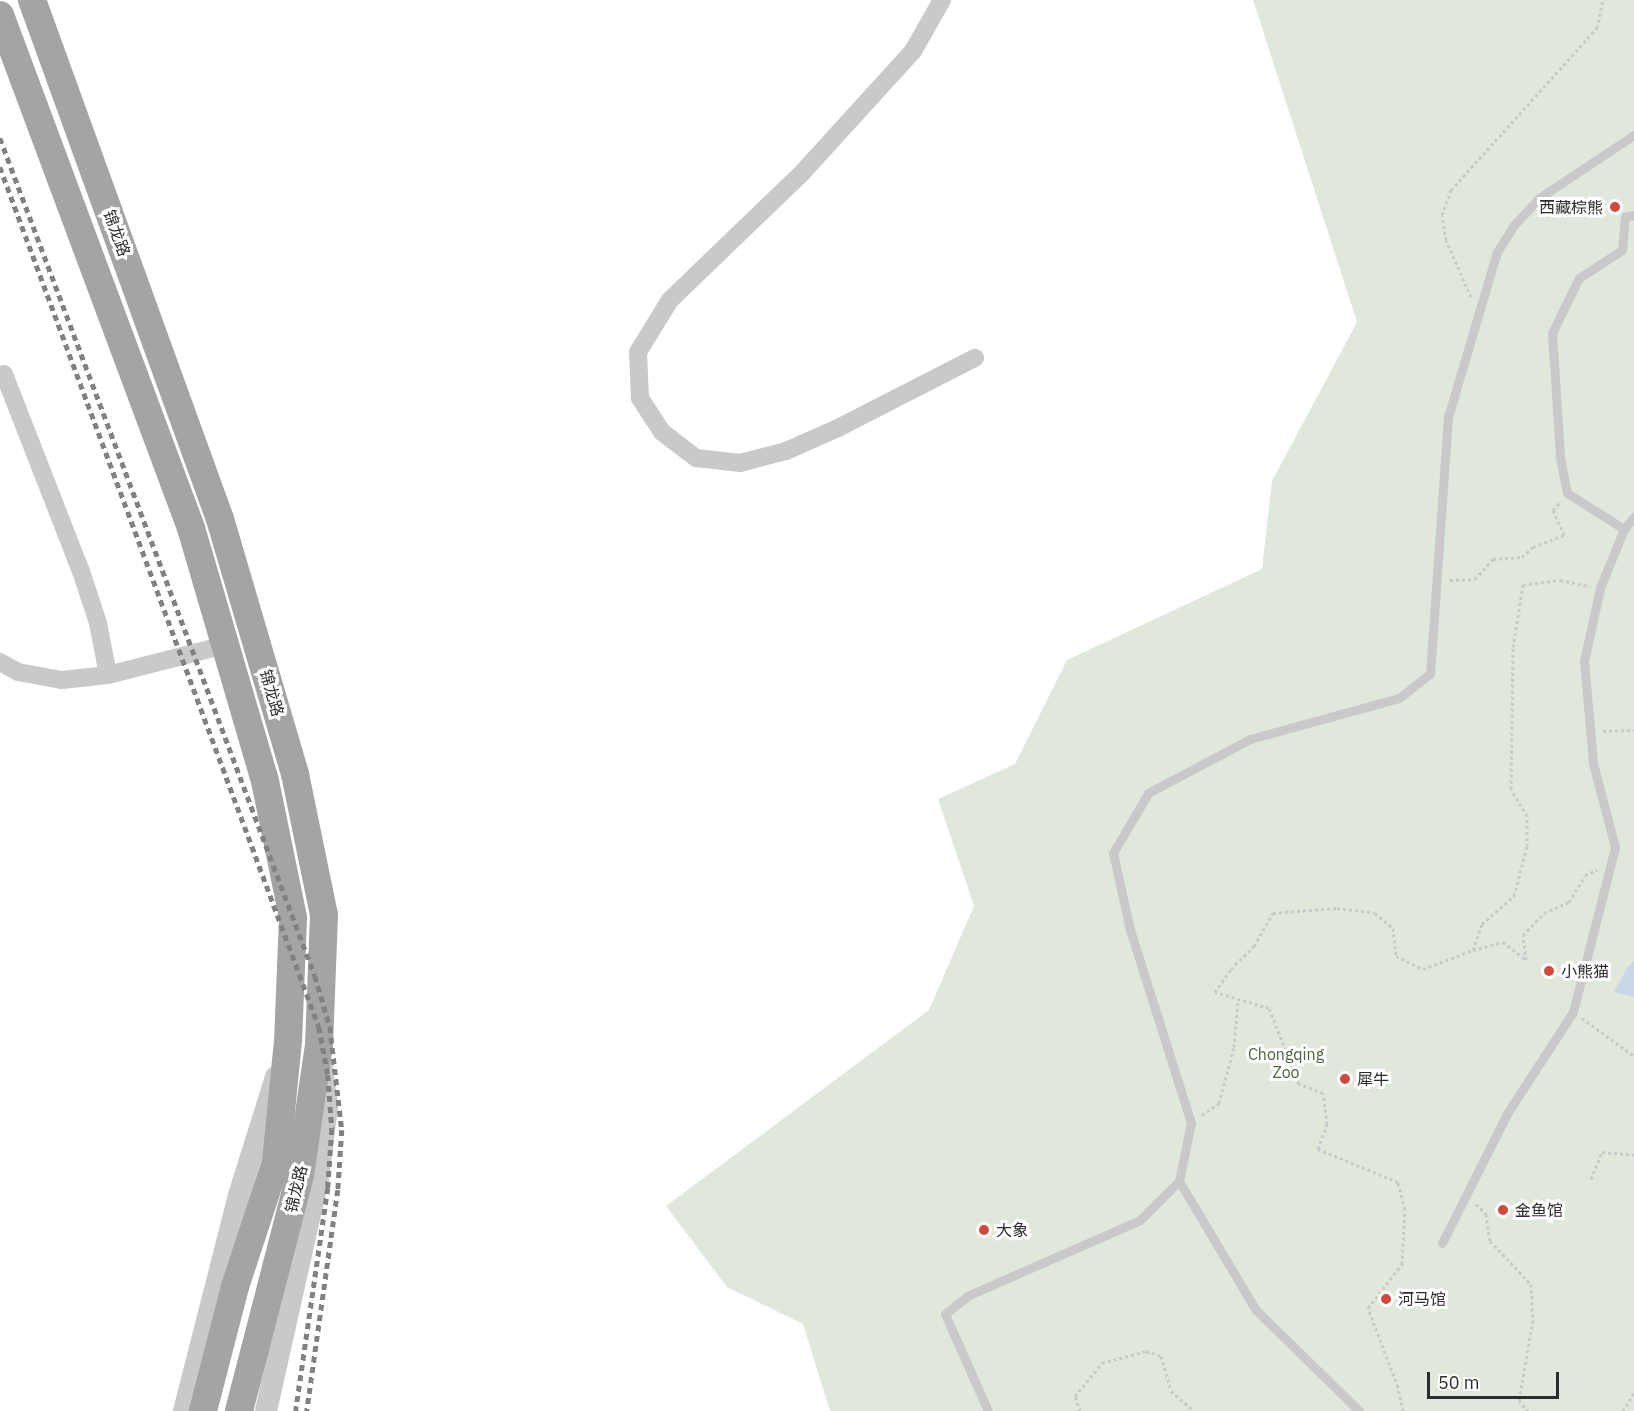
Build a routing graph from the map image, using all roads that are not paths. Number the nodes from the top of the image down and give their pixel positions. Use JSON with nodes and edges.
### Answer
{"nodes":[{"id":1,"x":942,"y":0,"type":"edge"},
{"id":2,"x":33,"y":2,"type":"edge"},
{"id":3,"x":0,"y":16,"type":"edge"},
{"id":4,"x":1634,"y":135,"type":"edge"},
{"id":5,"x":1634,"y":215,"type":"edge"},
{"id":6,"x":975,"y":358,"type":"dead end"},
{"id":7,"x":4,"y":374,"type":"dead end"},
{"id":8,"x":1634,"y":517,"type":"edge"},
{"id":9,"x":1624,"y":529,"type":"junction"},
{"id":10,"x":225,"y":645,"type":"junction"},
{"id":11,"x":0,"y":662,"type":"edge"},
{"id":12,"x":108,"y":675,"type":"junction"},
{"id":13,"x":288,"y":1041,"type":"junction"},
{"id":14,"x":319,"y":1045,"type":"junction"},
{"id":15,"x":1179,"y":1181,"type":"junction"},
{"id":16,"x":1442,"y":1243,"type":"dead end"},
{"id":17,"x":184,"y":1411,"type":"edge"},
{"id":18,"x":203,"y":1411,"type":"edge"},
{"id":19,"x":239,"y":1411,"type":"edge"},
{"id":20,"x":266,"y":1411,"type":"edge"},
{"id":21,"x":988,"y":1411,"type":"edge"},
{"id":22,"x":1359,"y":1411,"type":"edge"}],
"edges":[{"from":1,"to":6,"type":"street"},
{"from":2,"to":14,"type":"main road","name":"锦龙路"},
{"from":3,"to":10,"type":"main road","name":"锦龙路"},
{"from":4,"to":15,"type":"lane"},
{"from":5,"to":9,"type":"lane"},
{"from":7,"to":12,"type":"street"},
{"from":8,"to":9,"type":"lane"},
{"from":9,"to":16,"type":"lane"},
{"from":10,"to":12,"type":"street"},
{"from":10,"to":13,"type":"main road","name":"锦龙路"},
{"from":11,"to":12,"type":"street"},
{"from":13,"to":17,"type":"street"},
{"from":13,"to":18,"type":"main road","name":"锦龙路"},
{"from":14,"to":19,"type":"main road","name":"锦龙路"},
{"from":14,"to":20,"type":"street"},
{"from":15,"to":21,"type":"lane"},
{"from":15,"to":22,"type":"lane"}]}
